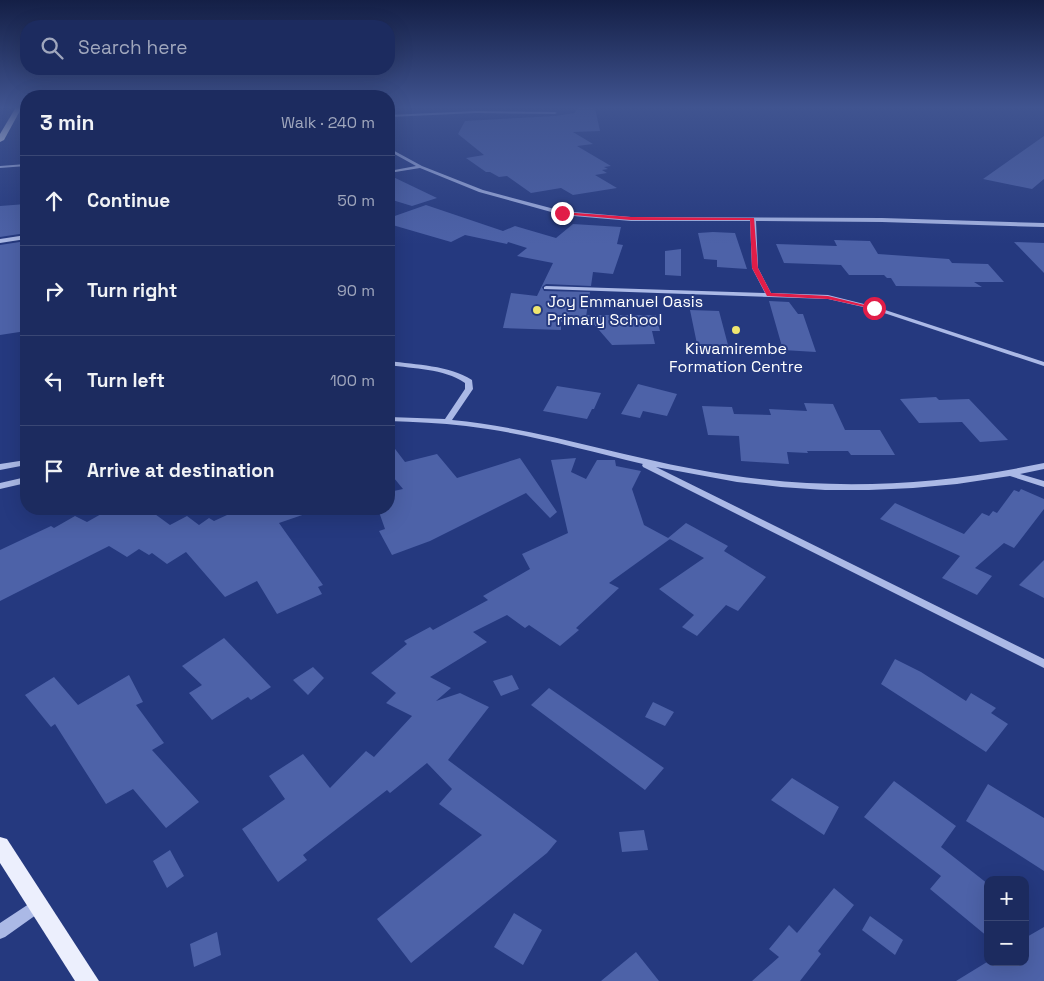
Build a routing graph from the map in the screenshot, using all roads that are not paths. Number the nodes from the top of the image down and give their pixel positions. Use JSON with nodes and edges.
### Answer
{"nodes":[{"id":1,"x":396,"y":153,"type":"edge"},
{"id":2,"x":20,"y":165,"type":"edge"},
{"id":3,"x":0,"y":167,"type":"edge"},
{"id":4,"x":420,"y":167,"type":"junction"},
{"id":5,"x":395,"y":171,"type":"edge"},
{"id":6,"x":753,"y":219,"type":"junction"},
{"id":7,"x":1044,"y":224,"type":"edge"},
{"id":8,"x":20,"y":238,"type":"edge"},
{"id":9,"x":0,"y":241,"type":"edge"},
{"id":10,"x":546,"y":288,"type":"dead end"},
{"id":11,"x":769,"y":295,"type":"junction"},
{"id":12,"x":395,"y":364,"type":"edge"},
{"id":13,"x":1044,"y":364,"type":"edge"},
{"id":14,"x":395,"y":420,"type":"edge"},
{"id":15,"x":447,"y":422,"type":"junction"},
{"id":16,"x":634,"y":459,"type":"junction"},
{"id":17,"x":20,"y":464,"type":"edge"},
{"id":18,"x":1044,"y":466,"type":"edge"},
{"id":19,"x":0,"y":467,"type":"edge"},
{"id":20,"x":1013,"y":474,"type":"junction"},
{"id":21,"x":20,"y":481,"type":"edge"},
{"id":22,"x":1044,"y":484,"type":"edge"},
{"id":23,"x":0,"y":486,"type":"edge"},
{"id":24,"x":1044,"y":664,"type":"edge"},
{"id":25,"x":0,"y":846,"type":"edge"},
{"id":26,"x":38,"y":904,"type":"junction"},
{"id":27,"x":0,"y":932,"type":"edge"},
{"id":28,"x":88,"y":981,"type":"edge"}],
"edges":[{"from":1,"to":4,"type":"street"},
{"from":2,"to":3,"type":"street"},
{"from":4,"to":5,"type":"street"},
{"from":4,"to":6,"type":"street"},
{"from":6,"to":7,"type":"street"},
{"from":6,"to":11,"type":"street"},
{"from":8,"to":9,"type":"street"},
{"from":10,"to":11,"type":"street"},
{"from":11,"to":13,"type":"street"},
{"from":12,"to":15,"type":"street"},
{"from":14,"to":15,"type":"street"},
{"from":15,"to":16,"type":"street"},
{"from":16,"to":20,"type":"street"},
{"from":16,"to":24,"type":"street"},
{"from":17,"to":19,"type":"street"},
{"from":18,"to":20,"type":"street"},
{"from":20,"to":22,"type":"street"},
{"from":21,"to":23,"type":"street"},
{"from":25,"to":26,"type":"main road"},
{"from":26,"to":27,"type":"street"},
{"from":26,"to":28,"type":"main road"}]}
